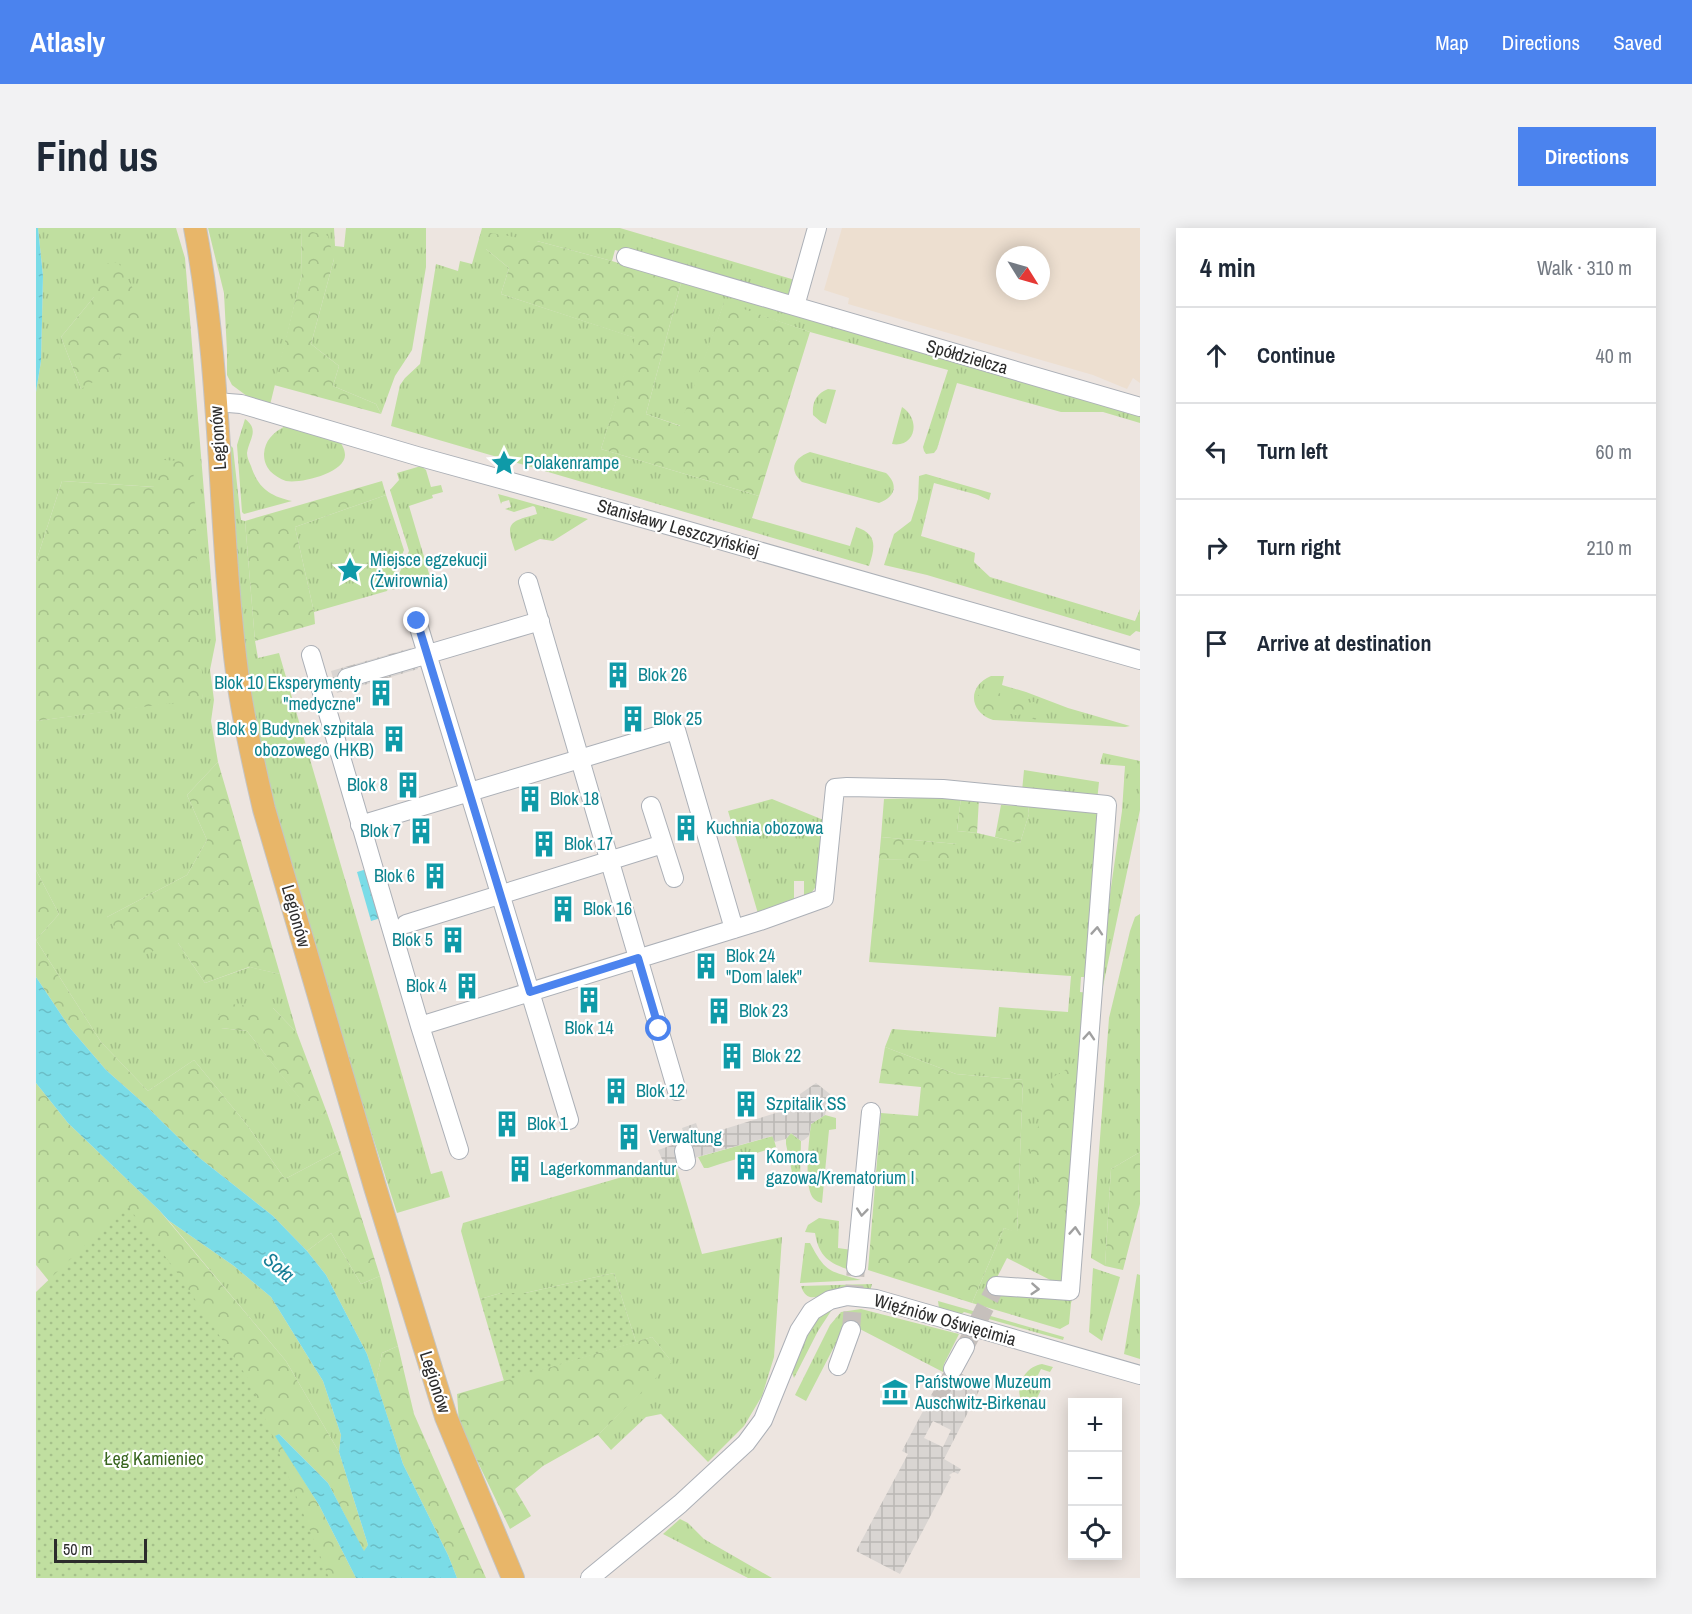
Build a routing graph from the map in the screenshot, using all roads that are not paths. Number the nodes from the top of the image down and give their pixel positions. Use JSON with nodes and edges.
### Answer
{"nodes":[{"id":1,"x":195,"y":228,"type":"edge"},
{"id":2,"x":817,"y":228,"type":"edge"},
{"id":3,"x":626,"y":256,"type":"dead end"},
{"id":4,"x":795,"y":306,"type":"junction"},
{"id":5,"x":216,"y":402,"type":"junction"},
{"id":6,"x":1140,"y":407,"type":"edge"},
{"id":7,"x":528,"y":582,"type":"dead end"},
{"id":8,"x":417,"y":621,"type":"dead end"},
{"id":9,"x":540,"y":621,"type":"junction"},
{"id":10,"x":427,"y":654,"type":"junction"},
{"id":11,"x":311,"y":656,"type":"dead end"},
{"id":12,"x":1140,"y":660,"type":"edge"},
{"id":13,"x":347,"y":678,"type":"dead end"},
{"id":14,"x":580,"y":759,"type":"junction"},
{"id":15,"x":470,"y":792,"type":"junction"},
{"id":16,"x":651,"y":806,"type":"dead end"},
{"id":17,"x":360,"y":825,"type":"junction"},
{"id":18,"x":663,"y":844,"type":"junction"},
{"id":19,"x":610,"y":861,"type":"junction"},
{"id":20,"x":674,"y":878,"type":"dead end"},
{"id":21,"x":500,"y":894,"type":"junction"},
{"id":22,"x":406,"y":924,"type":"dead end"},
{"id":23,"x":734,"y":929,"type":"junction"},
{"id":24,"x":638,"y":958,"type":"junction"},
{"id":25,"x":530,"y":992,"type":"junction"},
{"id":26,"x":420,"y":1026,"type":"junction"},
{"id":27,"x":677,"y":1091,"type":"dead end"},
{"id":28,"x":871,"y":1112,"type":"dead end"},
{"id":29,"x":569,"y":1120,"type":"dead end"},
{"id":30,"x":459,"y":1150,"type":"dead end"},
{"id":31,"x":856,"y":1267,"type":"tunnel mouth"},
{"id":32,"x":996,"y":1286,"type":"dead end"},
{"id":33,"x":851,"y":1330,"type":"tunnel mouth"},
{"id":34,"x":965,"y":1347,"type":"tunnel mouth"},
{"id":35,"x":838,"y":1366,"type":"dead end"},
{"id":36,"x":953,"y":1369,"type":"tunnel mouth"},
{"id":37,"x":1140,"y":1375,"type":"edge"},
{"id":38,"x":649,"y":1531,"type":"junction"},
{"id":39,"x":513,"y":1578,"type":"edge"},
{"id":40,"x":590,"y":1578,"type":"edge"},
{"id":41,"x":604,"y":1578,"type":"edge"}],
"edges":[{"from":1,"to":5,"type":"main road","name":"Legionów"},
{"from":2,"to":4,"type":"street"},
{"from":3,"to":4,"type":"street","name":"Spółdzielcza"},
{"from":4,"to":6,"type":"street","name":"Spółdzielcza"},
{"from":5,"to":12,"type":"street","name":"Stanisławy Leszczyńskiej"},
{"from":5,"to":39,"type":"main road","name":"Legionów"},
{"from":7,"to":9,"type":"street"},
{"from":8,"to":10,"type":"street"},
{"from":9,"to":10,"type":"street"},
{"from":9,"to":14,"type":"street"},
{"from":10,"to":13,"type":"street"},
{"from":10,"to":15,"type":"street"},
{"from":11,"to":17,"type":"street"},
{"from":14,"to":15,"type":"street"},
{"from":14,"to":19,"type":"street"},
{"from":14,"to":23,"type":"street"},
{"from":15,"to":17,"type":"street"},
{"from":15,"to":21,"type":"street"},
{"from":16,"to":18,"type":"street"},
{"from":17,"to":26,"type":"street"},
{"from":18,"to":19,"type":"street"},
{"from":18,"to":20,"type":"street"},
{"from":19,"to":21,"type":"street"},
{"from":19,"to":24,"type":"street"},
{"from":21,"to":22,"type":"street"},
{"from":21,"to":25,"type":"street"},
{"from":23,"to":24,"type":"street"},
{"from":32,"to":23,"type":"street","one_way":true},
{"from":24,"to":25,"type":"street"},
{"from":24,"to":27,"type":"street"},
{"from":25,"to":26,"type":"street"},
{"from":25,"to":29,"type":"street"},
{"from":26,"to":30,"type":"street"},
{"from":28,"to":31,"type":"street","one_way":true},
{"from":33,"to":35,"type":"street"},
{"from":34,"to":36,"type":"street"},
{"from":37,"to":38,"type":"street","name":"Więźniów Oświęcimia"},
{"from":38,"to":40,"type":"street","name":"Więźniów Oświęcimia"},
{"from":38,"to":41,"type":"street","name":"Więźniów Oświęcimia"}]}
